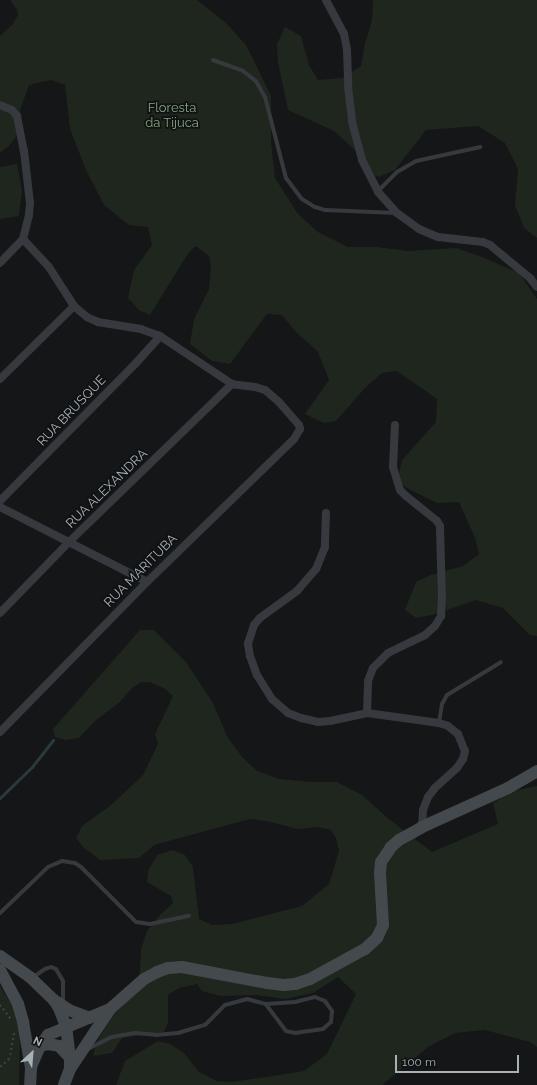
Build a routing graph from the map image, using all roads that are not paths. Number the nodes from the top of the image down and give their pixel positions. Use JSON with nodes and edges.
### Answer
{"nodes":[{"id":1,"x":326,"y":0,"type":"edge"},
{"id":2,"x":213,"y":60,"type":"dead end"},
{"id":3,"x":0,"y":105,"type":"edge"},
{"id":4,"x":480,"y":148,"type":"dead end"},
{"id":5,"x":378,"y":191,"type":"junction"},
{"id":6,"x":397,"y":213,"type":"junction"},
{"id":7,"x":23,"y":239,"type":"junction"},
{"id":8,"x":0,"y":263,"type":"edge"},
{"id":9,"x":537,"y":287,"type":"edge"},
{"id":10,"x":74,"y":306,"type":"junction"},
{"id":11,"x":160,"y":336,"type":"junction"},
{"id":12,"x":0,"y":379,"type":"edge"},
{"id":13,"x":232,"y":384,"type":"junction"},
{"id":14,"x":395,"y":425,"type":"dead end"},
{"id":15,"x":0,"y":501,"type":"edge"},
{"id":16,"x":0,"y":507,"type":"edge"},
{"id":17,"x":326,"y":513,"type":"dead end"},
{"id":18,"x":70,"y":541,"type":"junction"},
{"id":19,"x":147,"y":582,"type":"junction"},
{"id":20,"x":0,"y":613,"type":"edge"},
{"id":21,"x":502,"y":662,"type":"dead end"},
{"id":22,"x":367,"y":713,"type":"junction"},
{"id":23,"x":439,"y":723,"type":"junction"},
{"id":24,"x":0,"y":732,"type":"edge"},
{"id":25,"x":537,"y":771,"type":"edge"},
{"id":26,"x":422,"y":827,"type":"junction"},
{"id":27,"x":0,"y":912,"type":"edge"},
{"id":28,"x":189,"y":916,"type":"dead end"},
{"id":29,"x":0,"y":956,"type":"edge"},
{"id":30,"x":0,"y":970,"type":"edge"},
{"id":31,"x":31,"y":978,"type":"junction"},
{"id":32,"x":59,"y":1003,"type":"junction"},
{"id":33,"x":266,"y":1004,"type":"junction"},
{"id":34,"x":110,"y":1009,"type":"junction"},
{"id":35,"x":90,"y":1018,"type":"junction"},
{"id":36,"x":66,"y":1026,"type":"junction"},
{"id":37,"x":40,"y":1046,"type":"junction"},
{"id":38,"x":73,"y":1060,"type":"junction"},
{"id":39,"x":31,"y":1068,"type":"junction"},
{"id":40,"x":30,"y":1085,"type":"edge"},
{"id":41,"x":64,"y":1085,"type":"edge"}],
"edges":[{"from":1,"to":5,"type":"street"},
{"from":2,"to":6,"type":"lane"},
{"from":3,"to":7,"type":"street"},
{"from":4,"to":5,"type":"lane"},
{"from":5,"to":6,"type":"street"},
{"from":6,"to":9,"type":"street"},
{"from":7,"to":8,"type":"street"},
{"from":7,"to":10,"type":"street"},
{"from":10,"to":11,"type":"street"},
{"from":10,"to":12,"type":"street"},
{"from":11,"to":13,"type":"street"},
{"from":11,"to":15,"type":"street","name":"RUA BRUSQUE"},
{"from":13,"to":18,"type":"street","name":"RUA ALEXANDRA"},
{"from":13,"to":19,"type":"street","name":"RUA MARITUBA"},
{"from":14,"to":22,"type":"street"},
{"from":16,"to":18,"type":"street"},
{"from":17,"to":22,"type":"street"},
{"from":18,"to":19,"type":"street"},
{"from":18,"to":20,"type":"street","name":"RUA ALEXANDRA"},
{"from":19,"to":24,"type":"street","name":"RUA MARITUBA"},
{"from":21,"to":23,"type":"lane"},
{"from":22,"to":23,"type":"street"},
{"from":23,"to":26,"type":"street"},
{"from":25,"to":26,"type":"main road"},
{"from":26,"to":34,"type":"main road"},
{"from":27,"to":28,"type":"lane"},
{"from":29,"to":31,"type":"main road"},
{"from":30,"to":39,"type":"main road"},
{"from":31,"to":32,"type":"main road"},
{"from":31,"to":32,"type":"lane"},
{"from":32,"to":35,"type":"main road"},
{"from":32,"to":36,"type":"main road"},
{"from":33,"to":33,"type":"lane"},
{"from":33,"to":38,"type":"lane"},
{"from":34,"to":35,"type":"main road"},
{"from":34,"to":38,"type":"main road"},
{"from":35,"to":36,"type":"main road"},
{"from":36,"to":37,"type":"main road"},
{"from":36,"to":38,"type":"main road"},
{"from":37,"to":38,"type":"main road"},
{"from":37,"to":39,"type":"main road"},
{"from":38,"to":41,"type":"main road"},
{"from":39,"to":40,"type":"main road"}]}
